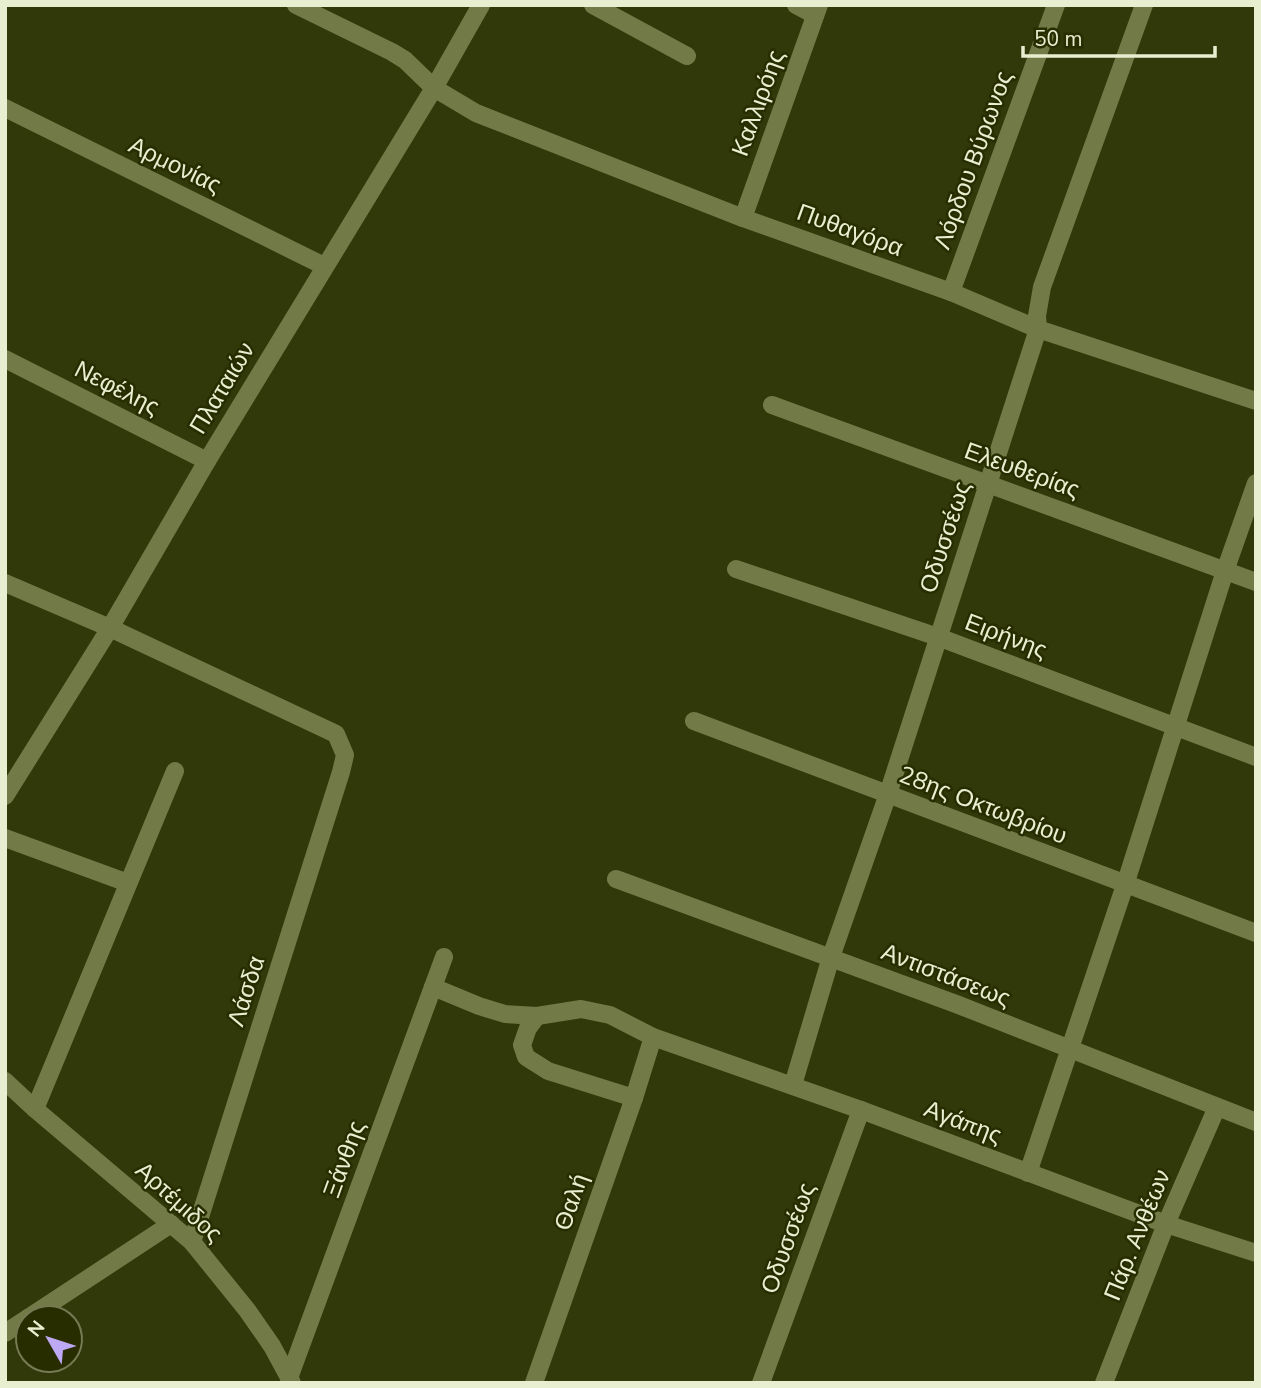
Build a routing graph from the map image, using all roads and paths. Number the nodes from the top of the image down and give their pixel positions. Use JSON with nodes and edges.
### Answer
{"nodes":[{"id":1,"x":296,"y":5,"type":"edge"},
{"id":2,"x":481,"y":5,"type":"edge"},
{"id":3,"x":593,"y":5,"type":"edge"},
{"id":4,"x":796,"y":5,"type":"edge"},
{"id":5,"x":1056,"y":5,"type":"edge"},
{"id":6,"x":1144,"y":5,"type":"edge"},
{"id":7,"x":817,"y":10,"type":"edge"},
{"id":8,"x":687,"y":56,"type":"dead end"},
{"id":9,"x":434,"y":88,"type":"junction"},
{"id":10,"x":5,"y":107,"type":"edge"},
{"id":11,"x":743,"y":218,"type":"junction"},
{"id":12,"x":324,"y":266,"type":"junction"},
{"id":13,"x":951,"y":292,"type":"junction"},
{"id":14,"x":1038,"y":329,"type":"junction"},
{"id":15,"x":5,"y":359,"type":"edge"},
{"id":16,"x":1256,"y":401,"type":"edge"},
{"id":17,"x":772,"y":405,"type":"dead end"},
{"id":18,"x":206,"y":461,"type":"junction"},
{"id":19,"x":1256,"y":483,"type":"edge"},
{"id":20,"x":989,"y":484,"type":"junction"},
{"id":21,"x":736,"y":569,"type":"dead end"},
{"id":22,"x":1225,"y":571,"type":"junction"},
{"id":23,"x":1256,"y":582,"type":"edge"},
{"id":24,"x":5,"y":583,"type":"edge"},
{"id":25,"x":110,"y":628,"type":"junction"},
{"id":26,"x":938,"y":637,"type":"junction"},
{"id":27,"x":694,"y":721,"type":"dead end"},
{"id":28,"x":1175,"y":727,"type":"junction"},
{"id":29,"x":1256,"y":757,"type":"edge"},
{"id":30,"x":175,"y":771,"type":"dead end"},
{"id":31,"x":888,"y":794,"type":"junction"},
{"id":32,"x":5,"y":796,"type":"edge"},
{"id":33,"x":5,"y":838,"type":"edge"},
{"id":34,"x":616,"y":879,"type":"dead end"},
{"id":35,"x":128,"y":883,"type":"junction"},
{"id":36,"x":1125,"y":885,"type":"junction"},
{"id":37,"x":1256,"y":933,"type":"edge"},
{"id":38,"x":444,"y":957,"type":"dead end"},
{"id":39,"x":831,"y":957,"type":"junction"},
{"id":40,"x":433,"y":987,"type":"junction"},
{"id":41,"x":537,"y":1016,"type":"junction"},
{"id":42,"x":653,"y":1037,"type":"junction"},
{"id":43,"x":1069,"y":1049,"type":"junction"},
{"id":44,"x":5,"y":1081,"type":"edge"},
{"id":45,"x":793,"y":1085,"type":"junction"},
{"id":46,"x":634,"y":1098,"type":"junction"},
{"id":47,"x":1217,"y":1107,"type":"junction"},
{"id":48,"x":35,"y":1110,"type":"junction"},
{"id":49,"x":861,"y":1110,"type":"junction"},
{"id":50,"x":1256,"y":1122,"type":"edge"},
{"id":51,"x":1028,"y":1173,"type":"junction"},
{"id":52,"x":171,"y":1224,"type":"junction"},
{"id":53,"x":1166,"y":1224,"type":"junction"},
{"id":54,"x":192,"y":1242,"type":"junction"},
{"id":55,"x":1256,"y":1253,"type":"edge"},
{"id":56,"x":49,"y":1304,"type":"edge"},
{"id":57,"x":290,"y":1380,"type":"edge"},
{"id":58,"x":534,"y":1383,"type":"edge"},
{"id":59,"x":761,"y":1383,"type":"edge"},
{"id":60,"x":1104,"y":1383,"type":"edge"}],
"edges":[{"from":1,"to":9,"type":"street","name":"Πυθαγόρα"},
{"from":2,"to":9,"type":"street","name":"Πλαταιών"},
{"from":3,"to":8,"type":"street"},
{"from":4,"to":7,"type":"street"},
{"from":5,"to":13,"type":"street","name":"Λόρδου Βύρωνος"},
{"from":6,"to":14,"type":"street","name":"Οδυσσέως"},
{"from":7,"to":11,"type":"street","name":"Καλλιρόης"},
{"from":9,"to":11,"type":"street","name":"Πυθαγόρα"},
{"from":9,"to":12,"type":"street","name":"Πλαταιών"},
{"from":10,"to":12,"type":"street","name":"Αρμονίας"},
{"from":11,"to":13,"type":"street","name":"Πυθαγόρα"},
{"from":12,"to":18,"type":"street","name":"Πλαταιών"},
{"from":13,"to":14,"type":"street","name":"Πυθαγόρα"},
{"from":14,"to":16,"type":"street","name":"Πυθαγόρα"},
{"from":14,"to":20,"type":"street","name":"Οδυσσέως"},
{"from":15,"to":18,"type":"street","name":"Νεφέλης"},
{"from":17,"to":20,"type":"street","name":"Ελευθερίας"},
{"from":18,"to":25,"type":"street","name":"Πλαταιών"},
{"from":19,"to":22,"type":"street"},
{"from":20,"to":22,"type":"street","name":"Ελευθερίας"},
{"from":20,"to":26,"type":"street","name":"Οδυσσέως"},
{"from":21,"to":26,"type":"street","name":"Ειρήνης"},
{"from":22,"to":23,"type":"street","name":"Ελευθερίας"},
{"from":22,"to":28,"type":"street"},
{"from":24,"to":25,"type":"street"},
{"from":25,"to":32,"type":"street","name":"Πλαταιών"},
{"from":25,"to":54,"type":"street","name":"Λάσδα"},
{"from":26,"to":28,"type":"street","name":"Ειρήνης"},
{"from":26,"to":31,"type":"street","name":"Οδυσσέως"},
{"from":27,"to":31,"type":"street","name":"28ης Οκτωβρίου"},
{"from":28,"to":29,"type":"street","name":"Ειρήνης"},
{"from":28,"to":36,"type":"street"},
{"from":30,"to":35,"type":"street"},
{"from":31,"to":36,"type":"street","name":"28ης Οκτωβρίου"},
{"from":31,"to":39,"type":"street","name":"Οδυσσέως"},
{"from":33,"to":35,"type":"street"},
{"from":34,"to":39,"type":"street","name":"Αντιστάσεως"},
{"from":35,"to":48,"type":"street"},
{"from":36,"to":37,"type":"street","name":"28ης Οκτωβρίου"},
{"from":36,"to":43,"type":"street"},
{"from":38,"to":40,"type":"street","name":"Ξάνθης"},
{"from":39,"to":43,"type":"street","name":"Αντιστάσεως"},
{"from":39,"to":45,"type":"street","name":"Οδυσσέως"},
{"from":40,"to":41,"type":"street","name":"Αγάπης"},
{"from":40,"to":57,"type":"street","name":"Ξάνθης"},
{"from":41,"to":42,"type":"street","name":"Αγάπης"},
{"from":41,"to":46,"type":"street"},
{"from":42,"to":45,"type":"street","name":"Αγάπης"},
{"from":42,"to":46,"type":"street","name":"Θαλή"},
{"from":43,"to":47,"type":"street","name":"Αντιστάσεως"},
{"from":43,"to":51,"type":"street"},
{"from":44,"to":48,"type":"street","name":"Αρτέμιδος"},
{"from":45,"to":49,"type":"street","name":"Αγάπης"},
{"from":46,"to":58,"type":"street","name":"Θαλή"},
{"from":47,"to":50,"type":"street","name":"Αντιστάσεως"},
{"from":47,"to":53,"type":"street","name":"Πάρ. Ανθέων"},
{"from":48,"to":52,"type":"street","name":"Αρτέμιδος"},
{"from":49,"to":51,"type":"street","name":"Αγάπης"},
{"from":49,"to":59,"type":"street","name":"Οδυσσέως"},
{"from":51,"to":53,"type":"street","name":"Αγάπης"},
{"from":52,"to":54,"type":"street","name":"Αρτέμιδος"},
{"from":52,"to":56,"type":"street"},
{"from":53,"to":55,"type":"street","name":"Αγάπης"},
{"from":53,"to":60,"type":"street","name":"Πάρ. Ανθέων"},
{"from":54,"to":57,"type":"street","name":"Αρτέμιδος"}]}
